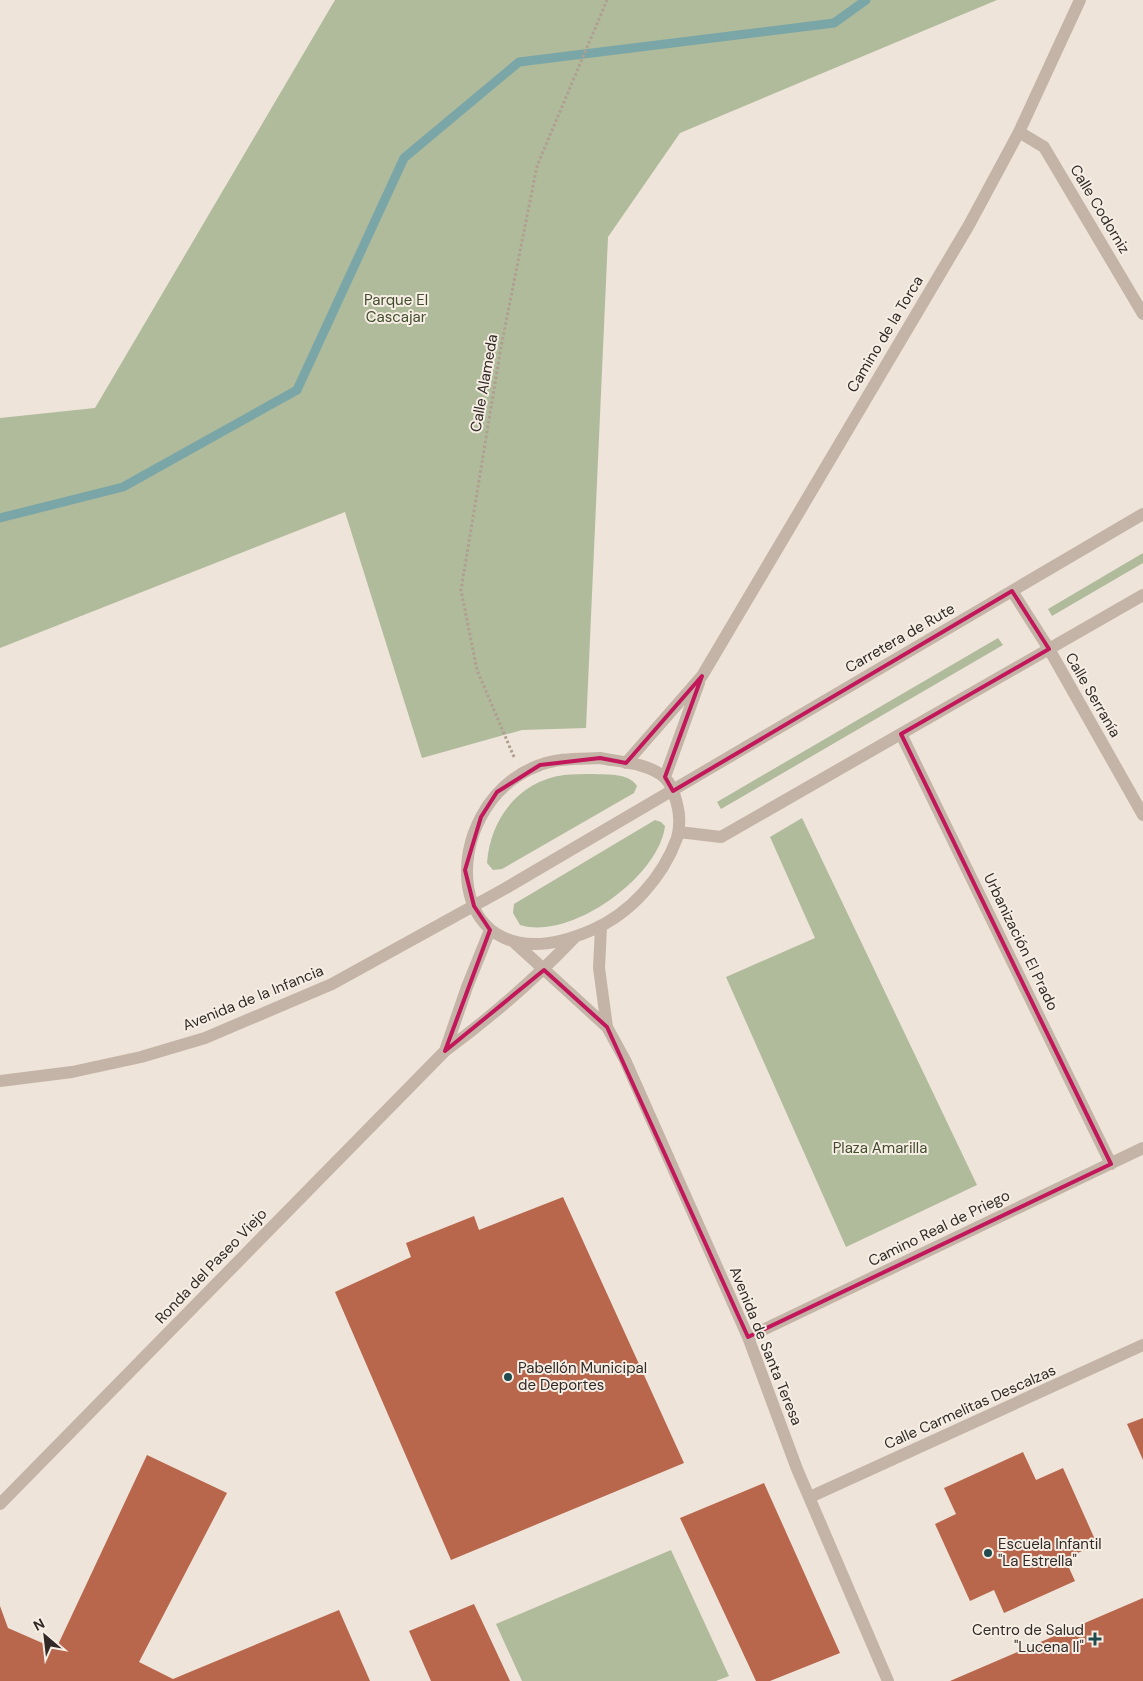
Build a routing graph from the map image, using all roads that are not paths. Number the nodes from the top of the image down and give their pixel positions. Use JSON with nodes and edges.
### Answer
{"nodes":[{"id":1,"x":1080,"y":0,"type":"edge"},
{"id":2,"x":1019,"y":132,"type":"junction"},
{"id":3,"x":1143,"y":314,"type":"edge"},
{"id":4,"x":1143,"y":514,"type":"edge"},
{"id":5,"x":1012,"y":592,"type":"junction"},
{"id":6,"x":1143,"y":595,"type":"edge"},
{"id":7,"x":1048,"y":649,"type":"junction"},
{"id":8,"x":702,"y":676,"type":"junction"},
{"id":9,"x":901,"y":734,"type":"junction"},
{"id":10,"x":626,"y":763,"type":"junction"},
{"id":11,"x":664,"y":777,"type":"junction"},
{"id":12,"x":673,"y":790,"type":"junction"},
{"id":13,"x":1143,"y":816,"type":"edge"},
{"id":14,"x":679,"y":832,"type":"junction"},
{"id":15,"x":474,"y":906,"type":"junction"},
{"id":16,"x":601,"y":926,"type":"junction"},
{"id":17,"x":490,"y":930,"type":"junction"},
{"id":18,"x":574,"y":938,"type":"junction"},
{"id":19,"x":515,"y":943,"type":"junction"},
{"id":20,"x":544,"y":970,"type":"junction"},
{"id":21,"x":607,"y":1027,"type":"junction"},
{"id":22,"x":445,"y":1052,"type":"junction"},
{"id":23,"x":0,"y":1081,"type":"edge"},
{"id":24,"x":1143,"y":1148,"type":"edge"},
{"id":25,"x":1111,"y":1164,"type":"junction"},
{"id":26,"x":748,"y":1337,"type":"junction"},
{"id":27,"x":1143,"y":1345,"type":"edge"},
{"id":28,"x":810,"y":1497,"type":"junction"},
{"id":29,"x":0,"y":1504,"type":"edge"},
{"id":30,"x":888,"y":1681,"type":"edge"}],
"edges":[{"from":1,"to":2,"type":"street","name":"Camino de la Torca"},
{"from":2,"to":3,"type":"street","name":"Calle Codorniz"},
{"from":2,"to":8,"type":"street","name":"Camino de la Torca"},
{"from":4,"to":5,"type":"street","name":"Carretera de Rute"},
{"from":5,"to":7,"type":"street","name":"Calle Serranía"},
{"from":5,"to":12,"type":"street","name":"Carretera de Rute"},
{"from":6,"to":7,"type":"street"},
{"from":7,"to":9,"type":"street"},
{"from":7,"to":13,"type":"street","name":"Calle Serranía"},
{"from":8,"to":10,"type":"street","name":"Camino de la Torca"},
{"from":8,"to":11,"type":"street","name":"Camino de la Torca"},
{"from":9,"to":14,"type":"street"},
{"from":9,"to":25,"type":"street","name":"Urbanización El Prado"},
{"from":10,"to":11,"type":"street"},
{"from":10,"to":15,"type":"street"},
{"from":11,"to":12,"type":"street"},
{"from":12,"to":14,"type":"street"},
{"from":12,"to":15,"type":"street","name":"Carretera de Rute"},
{"from":14,"to":16,"type":"street"},
{"from":15,"to":17,"type":"street"},
{"from":15,"to":23,"type":"street","name":"Avenida de la Infancia"},
{"from":16,"to":18,"type":"street"},
{"from":16,"to":21,"type":"street","name":"Avenida de Santa Teresa"},
{"from":17,"to":19,"type":"street"},
{"from":17,"to":22,"type":"street","name":"Ronda del Paseo Viejo"},
{"from":18,"to":19,"type":"street"},
{"from":18,"to":20,"type":"street","name":"Ronda del Paseo Viejo"},
{"from":19,"to":20,"type":"street","name":"Avenida de Santa Teresa"},
{"from":20,"to":21,"type":"street","name":"Avenida de Santa Teresa"},
{"from":20,"to":22,"type":"street","name":"Ronda del Paseo Viejo"},
{"from":21,"to":26,"type":"street","name":"Avenida de Santa Teresa"},
{"from":22,"to":29,"type":"street","name":"Ronda del Paseo Viejo"},
{"from":24,"to":25,"type":"street","name":"Camino Real de Priego"},
{"from":25,"to":26,"type":"street","name":"Camino Real de Priego"},
{"from":26,"to":28,"type":"street","name":"Avenida de Santa Teresa"},
{"from":27,"to":28,"type":"street","name":"Calle Carmelitas Descalzas"},
{"from":28,"to":30,"type":"street","name":"Avenida de Santa Teresa"}]}
